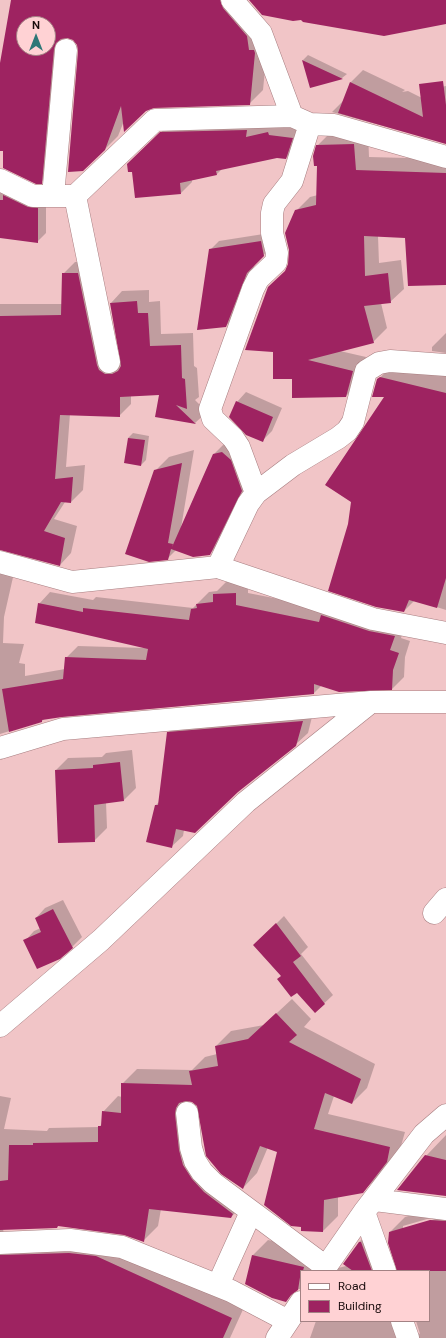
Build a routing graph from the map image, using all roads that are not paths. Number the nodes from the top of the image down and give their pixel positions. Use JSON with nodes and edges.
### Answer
{"nodes":[{"id":1,"x":232,"y":0,"type":"edge"},
{"id":2,"x":66,"y":50,"type":"dead end"},
{"id":3,"x":301,"y":120,"type":"junction"},
{"id":4,"x":446,"y":157,"type":"edge"},
{"id":5,"x":0,"y":180,"type":"edge"},
{"id":6,"x":53,"y":196,"type":"junction"},
{"id":7,"x":76,"y":196,"type":"junction"},
{"id":8,"x":109,"y":362,"type":"dead end"},
{"id":9,"x":446,"y":364,"type":"edge"},
{"id":10,"x":256,"y":493,"type":"junction"},
{"id":11,"x":0,"y":562,"type":"edge"},
{"id":12,"x":218,"y":567,"type":"junction"},
{"id":13,"x":444,"y":626,"type":"edge"},
{"id":14,"x":371,"y":702,"type":"junction"},
{"id":15,"x":446,"y":702,"type":"edge"},
{"id":16,"x":0,"y":748,"type":"edge"},
{"id":17,"x":0,"y":1026,"type":"edge"},
{"id":18,"x":187,"y":1113,"type":"dead end"},
{"id":19,"x":446,"y":1115,"type":"edge"},
{"id":20,"x":369,"y":1206,"type":"junction"},
{"id":21,"x":446,"y":1209,"type":"edge"},
{"id":22,"x":251,"y":1212,"type":"junction"},
{"id":23,"x":0,"y":1243,"type":"edge"},
{"id":24,"x":324,"y":1269,"type":"edge"},
{"id":25,"x":385,"y":1270,"type":"edge"},
{"id":26,"x":218,"y":1286,"type":"junction"},
{"id":27,"x":300,"y":1303,"type":"edge"},
{"id":28,"x":402,"y":1322,"type":"edge"},
{"id":29,"x":282,"y":1329,"type":"edge"},
{"id":30,"x":408,"y":1338,"type":"edge"}],
"edges":[{"from":1,"to":3,"type":"street"},
{"from":2,"to":6,"type":"street"},
{"from":3,"to":4,"type":"street"},
{"from":3,"to":7,"type":"street"},
{"from":3,"to":10,"type":"street"},
{"from":5,"to":6,"type":"street"},
{"from":6,"to":7,"type":"street"},
{"from":7,"to":8,"type":"street"},
{"from":9,"to":10,"type":"street"},
{"from":10,"to":12,"type":"street"},
{"from":11,"to":12,"type":"street"},
{"from":12,"to":13,"type":"street"},
{"from":14,"to":15,"type":"street"},
{"from":14,"to":16,"type":"street"},
{"from":14,"to":17,"type":"street"},
{"from":18,"to":22,"type":"street"},
{"from":19,"to":20,"type":"street"},
{"from":20,"to":21,"type":"street"},
{"from":20,"to":24,"type":"street"},
{"from":20,"to":25,"type":"street"},
{"from":22,"to":24,"type":"street"},
{"from":22,"to":26,"type":"street"},
{"from":23,"to":26,"type":"street"},
{"from":26,"to":29,"type":"street"},
{"from":27,"to":29,"type":"street"},
{"from":28,"to":30,"type":"street"}]}
